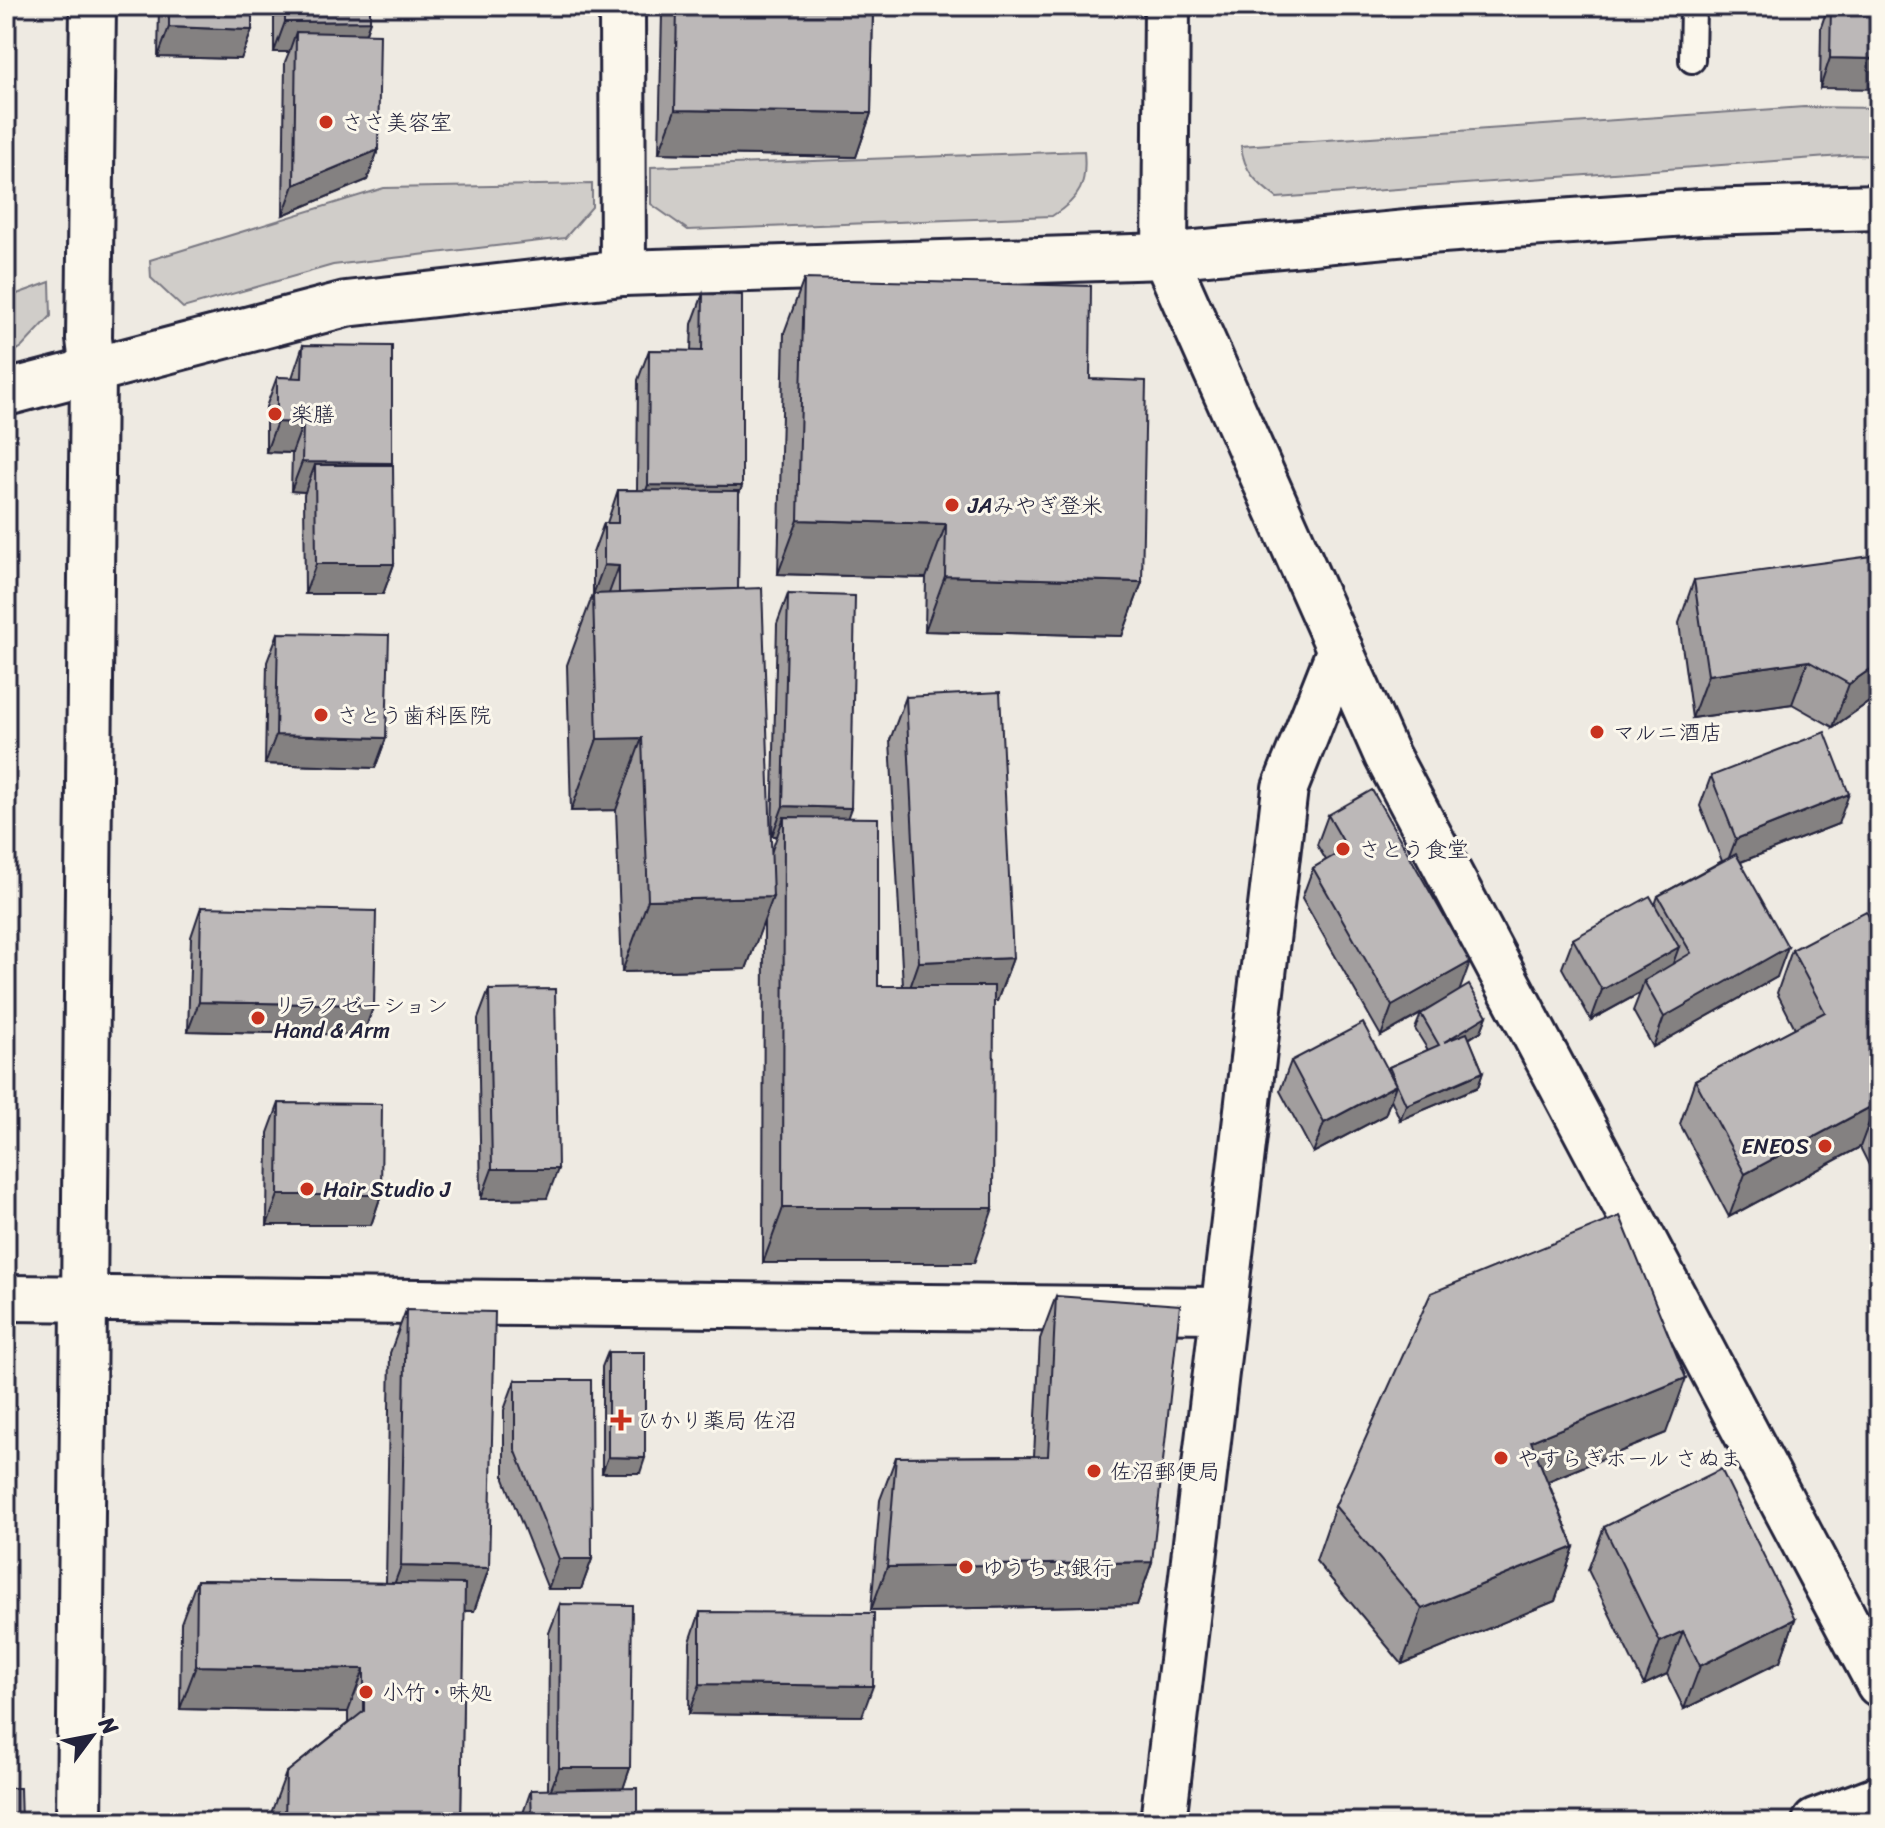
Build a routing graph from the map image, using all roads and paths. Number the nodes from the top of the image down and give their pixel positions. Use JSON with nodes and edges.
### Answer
{"nodes":[{"id":1,"x":93,"y":6,"type":"edge"},
{"id":2,"x":622,"y":6,"type":"edge"},
{"id":3,"x":1167,"y":6,"type":"edge"},
{"id":4,"x":1693,"y":6,"type":"edge"},
{"id":5,"x":1692,"y":60,"type":"dead end"},
{"id":6,"x":1879,"y":207,"type":"edge"},
{"id":7,"x":1165,"y":256,"type":"junction"},
{"id":8,"x":623,"y":273,"type":"junction"},
{"id":9,"x":93,"y":371,"type":"junction"},
{"id":10,"x":6,"y":393,"type":"edge"},
{"id":11,"x":1340,"y":649,"type":"junction"},
{"id":12,"x":6,"y":1298,"type":"edge"},
{"id":13,"x":85,"y":1298,"type":"junction"},
{"id":14,"x":1222,"y":1310,"type":"junction"},
{"id":15,"x":1879,"y":1684,"type":"edge"},
{"id":16,"x":1879,"y":1798,"type":"edge"},
{"id":17,"x":79,"y":1822,"type":"edge"},
{"id":18,"x":1163,"y":1822,"type":"edge"},
{"id":19,"x":1815,"y":1822,"type":"edge"}],
"edges":[{"from":1,"to":9,"type":"street"},
{"from":2,"to":8,"type":"street"},
{"from":3,"to":7,"type":"street"},
{"from":4,"to":5,"type":"lane"},
{"from":6,"to":7,"type":"street"},
{"from":7,"to":8,"type":"street"},
{"from":7,"to":11,"type":"street"},
{"from":8,"to":9,"type":"street"},
{"from":9,"to":10,"type":"street"},
{"from":9,"to":13,"type":"street"},
{"from":11,"to":14,"type":"street"},
{"from":11,"to":15,"type":"street"},
{"from":12,"to":13,"type":"street"},
{"from":13,"to":14,"type":"street"},
{"from":13,"to":17,"type":"street"},
{"from":14,"to":18,"type":"street"},
{"from":16,"to":19,"type":"street"}]}
